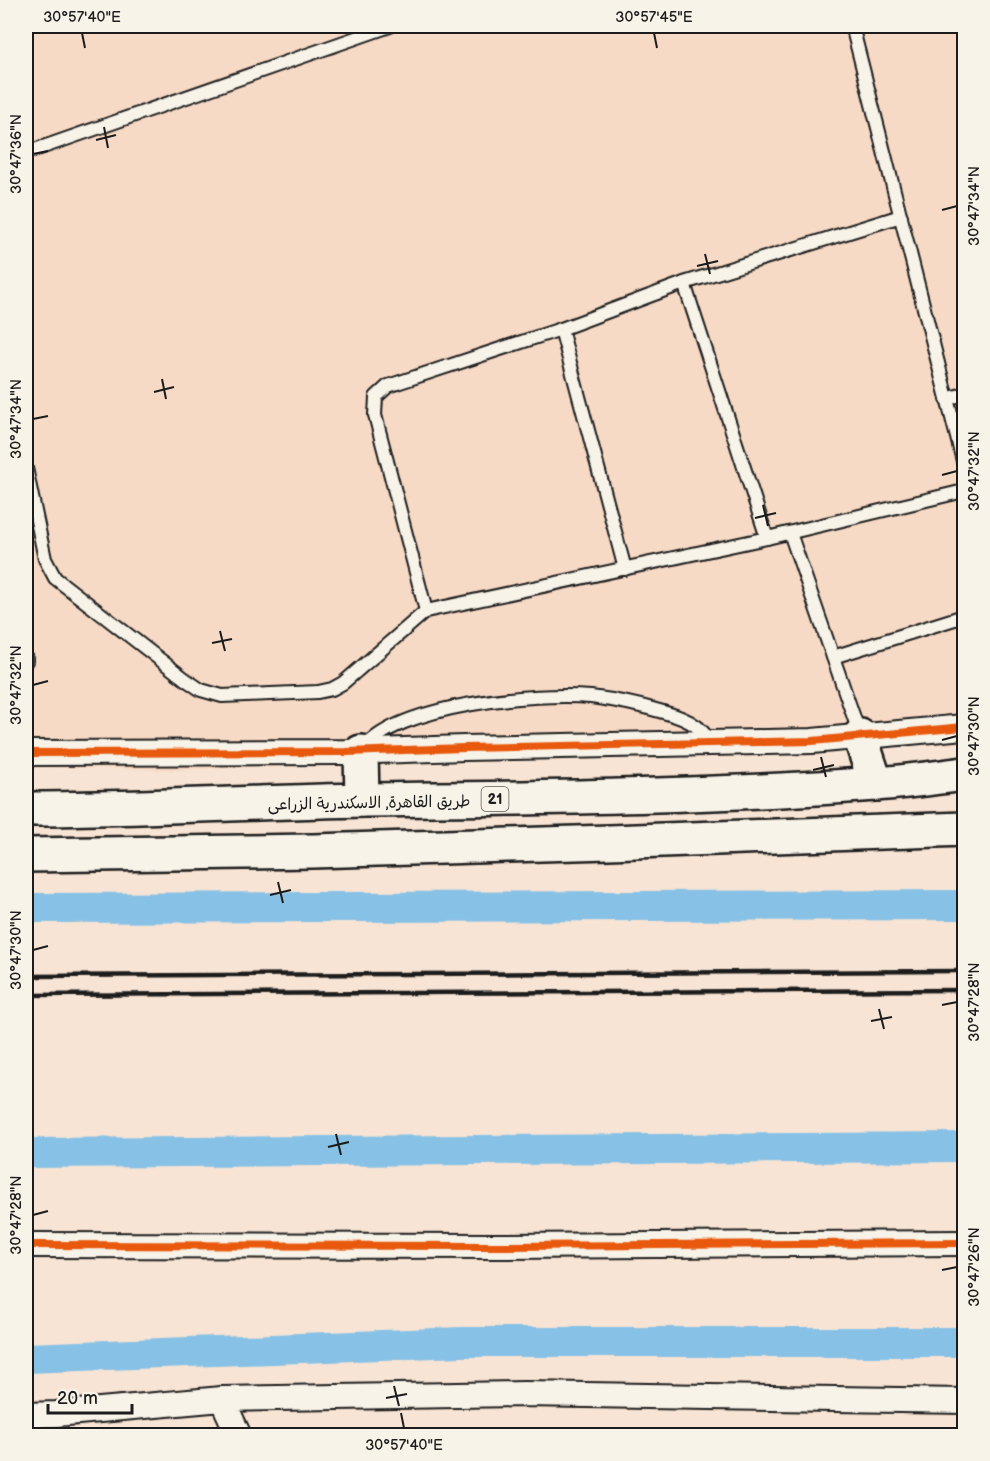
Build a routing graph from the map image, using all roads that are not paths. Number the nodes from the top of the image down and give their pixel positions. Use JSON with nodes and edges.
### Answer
{"nodes":[{"id":1,"x":390,"y":26,"type":"edge"},
{"id":2,"x":852,"y":26,"type":"edge"},
{"id":3,"x":26,"y":153,"type":"edge"},
{"id":4,"x":901,"y":216,"type":"junction"},
{"id":5,"x":684,"y":283,"type":"junction"},
{"id":6,"x":561,"y":329,"type":"junction"},
{"id":7,"x":964,"y":394,"type":"edge"},
{"id":8,"x":948,"y":399,"type":"junction"},
{"id":9,"x":964,"y":465,"type":"edge"},
{"id":10,"x":26,"y":468,"type":"edge"},
{"id":11,"x":964,"y":491,"type":"edge"},
{"id":12,"x":790,"y":533,"type":"junction"},
{"id":13,"x":767,"y":538,"type":"junction"},
{"id":14,"x":625,"y":569,"type":"junction"},
{"id":15,"x":426,"y":611,"type":"junction"},
{"id":16,"x":964,"y":616,"type":"edge"},
{"id":17,"x":833,"y":657,"type":"junction"},
{"id":18,"x":964,"y":727,"type":"edge"},
{"id":19,"x":860,"y":736,"type":"junction"},
{"id":20,"x":711,"y":743,"type":"junction"},
{"id":21,"x":361,"y":752,"type":"junction"},
{"id":22,"x":26,"y":753,"type":"edge"},
{"id":23,"x":964,"y":774,"type":"edge"},
{"id":24,"x":876,"y":784,"type":"junction"},
{"id":25,"x":362,"y":801,"type":"junction"},
{"id":26,"x":26,"y":809,"type":"edge"},
{"id":27,"x":964,"y":829,"type":"edge"},
{"id":28,"x":26,"y":855,"type":"edge"},
{"id":29,"x":964,"y":1243,"type":"edge"},
{"id":30,"x":26,"y":1245,"type":"edge"},
{"id":31,"x":222,"y":1399,"type":"junction"},
{"id":32,"x":964,"y":1401,"type":"edge"},
{"id":33,"x":26,"y":1415,"type":"edge"},
{"id":34,"x":239,"y":1436,"type":"edge"}],
"edges":[{"from":1,"to":3,"type":"lane"},
{"from":2,"to":4,"type":"lane"},
{"from":4,"to":5,"type":"lane"},
{"from":4,"to":8,"type":"lane"},
{"from":5,"to":6,"type":"lane"},
{"from":5,"to":13,"type":"lane"},
{"from":6,"to":14,"type":"lane"},
{"from":6,"to":15,"type":"lane"},
{"from":7,"to":8,"type":"lane"},
{"from":8,"to":9,"type":"lane"},
{"from":10,"to":15,"type":"lane"},
{"from":11,"to":12,"type":"lane"},
{"from":12,"to":13,"type":"lane"},
{"from":12,"to":17,"type":"lane"},
{"from":13,"to":14,"type":"lane"},
{"from":14,"to":15,"type":"lane"},
{"from":16,"to":17,"type":"lane"},
{"from":17,"to":19,"type":"lane"},
{"from":18,"to":19,"type":"street"},
{"from":19,"to":20,"type":"street"},
{"from":19,"to":24,"type":"highway"},
{"from":20,"to":21,"type":"street"},
{"from":20,"to":21,"type":"lane"},
{"from":21,"to":22,"type":"street"},
{"from":21,"to":25,"type":"highway"},
{"from":23,"to":24,"type":"highway","name":"طريق القاهرة, الاسكندرية الزراعى","number":"21"},
{"from":24,"to":25,"type":"highway","name":"طريق القاهرة, الاسكندرية الزراعى","number":"21"},
{"from":25,"to":26,"type":"highway","name":"طريق القاهرة, الاسكندرية الزراعى","number":"21"},
{"from":27,"to":28,"type":"highway"},
{"from":29,"to":30,"type":"street"},
{"from":31,"to":32,"type":"street"},
{"from":31,"to":33,"type":"street"},
{"from":31,"to":34,"type":"street"}]}
